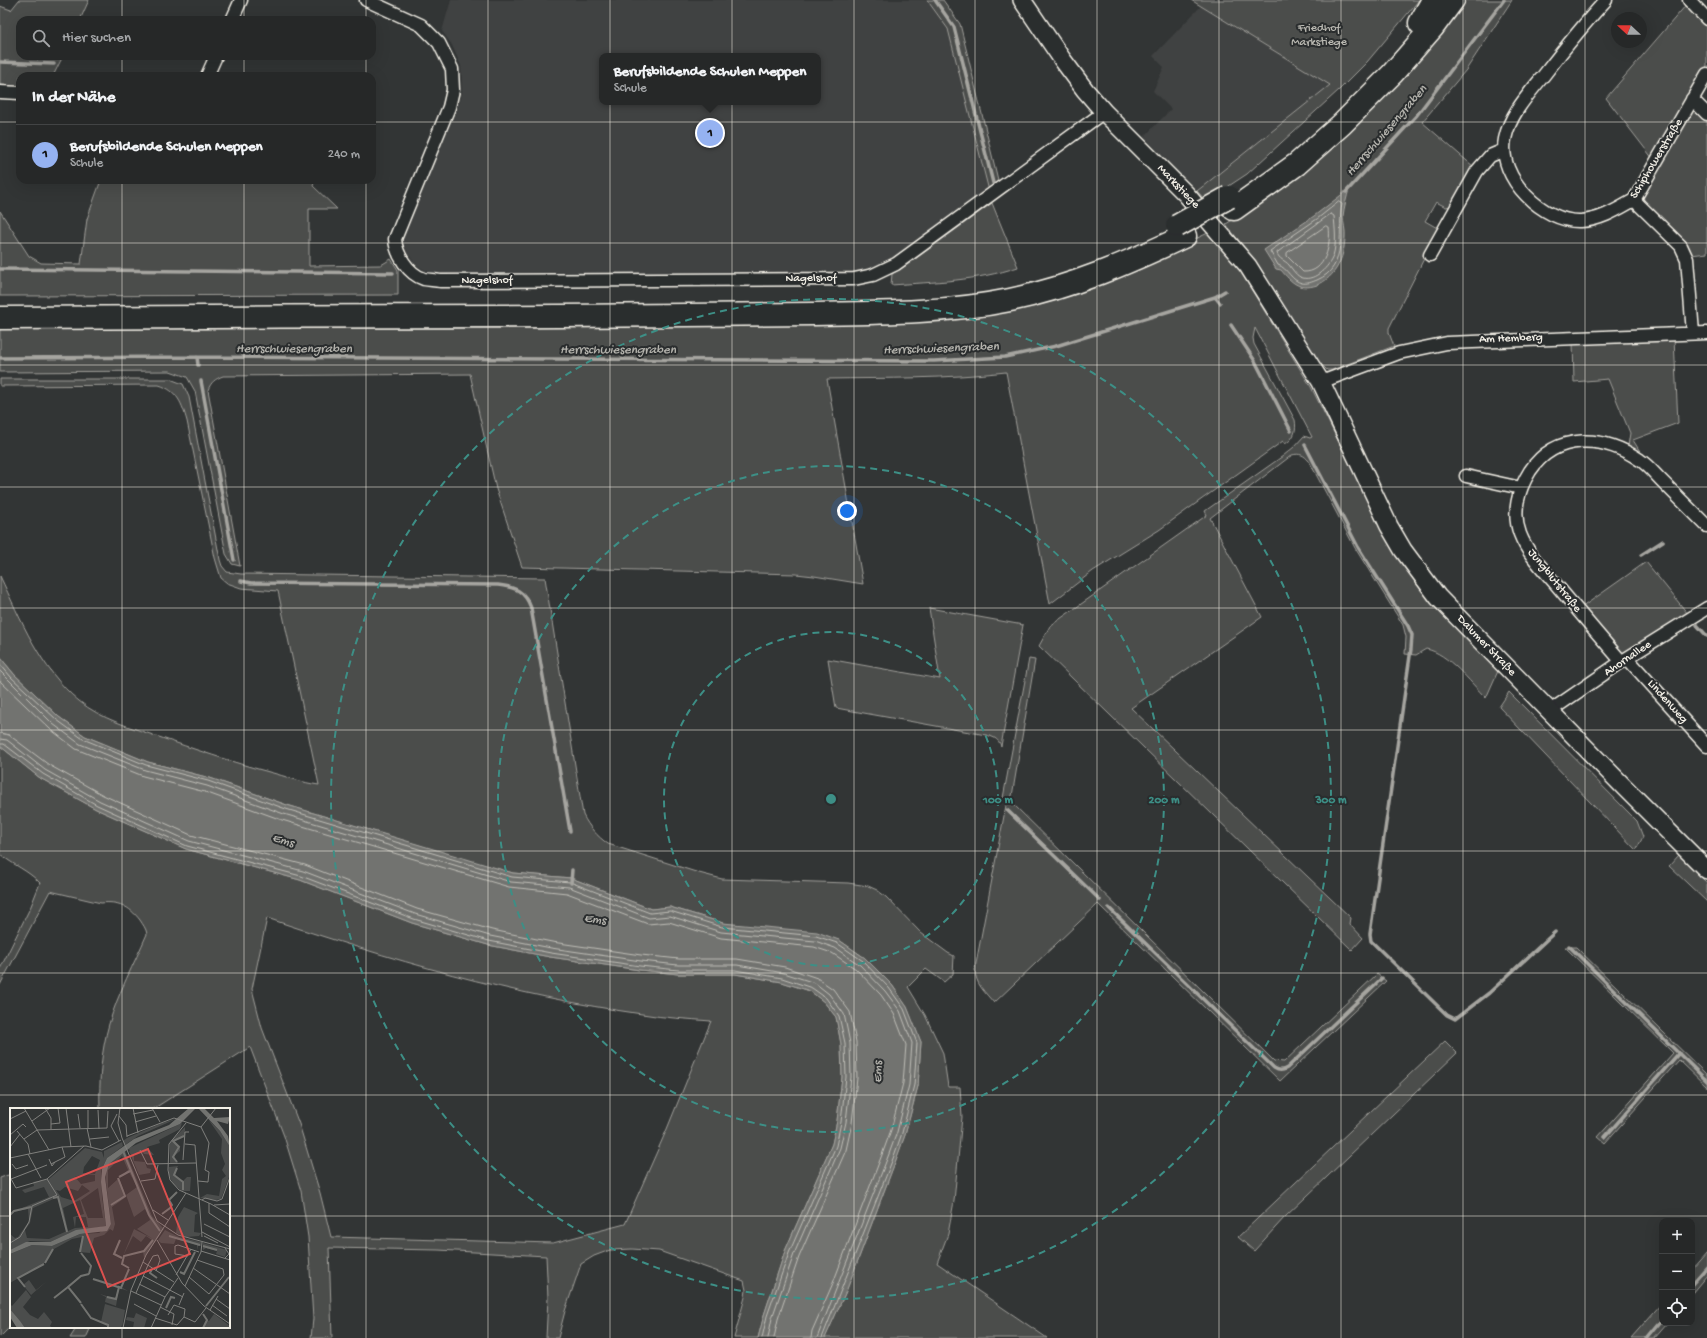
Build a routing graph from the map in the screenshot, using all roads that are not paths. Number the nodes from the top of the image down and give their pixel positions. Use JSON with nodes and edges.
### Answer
{"nodes":[{"id":1,"x":241,"y":0,"type":"edge"},
{"id":2,"x":366,"y":0,"type":"edge"},
{"id":3,"x":1022,"y":0,"type":"edge"},
{"id":4,"x":1433,"y":0,"type":"edge"},
{"id":5,"x":1437,"y":0,"type":"edge"},
{"id":6,"x":1453,"y":0,"type":"edge"},
{"id":7,"x":1606,"y":0,"type":"edge"},
{"id":8,"x":1689,"y":0,"type":"edge"},
{"id":9,"x":234,"y":16,"type":"edge"},
{"id":10,"x":1707,"y":19,"type":"edge"},
{"id":11,"x":1420,"y":23,"type":"junction"},
{"id":12,"x":214,"y":60,"type":"edge"},
{"id":13,"x":208,"y":72,"type":"edge"},
{"id":14,"x":1707,"y":74,"type":"edge"},
{"id":15,"x":0,"y":92,"type":"edge"},
{"id":16,"x":16,"y":93,"type":"edge"},
{"id":17,"x":1692,"y":99,"type":"junction"},
{"id":18,"x":1104,"y":112,"type":"junction"},
{"id":19,"x":1707,"y":114,"type":"edge"},
{"id":20,"x":1504,"y":150,"type":"junction"},
{"id":21,"x":1634,"y":200,"type":"junction"},
{"id":22,"x":1231,"y":203,"type":"junction"},
{"id":23,"x":1181,"y":231,"type":"junction"},
{"id":24,"x":1430,"y":255,"type":"dead end"},
{"id":25,"x":0,"y":306,"type":"edge"},
{"id":26,"x":0,"y":318,"type":"edge"},
{"id":27,"x":1693,"y":333,"type":"junction"},
{"id":28,"x":1707,"y":333,"type":"edge"},
{"id":29,"x":1321,"y":382,"type":"junction"},
{"id":30,"x":1466,"y":476,"type":"dead end"},
{"id":31,"x":1521,"y":488,"type":"junction"},
{"id":32,"x":1707,"y":526,"type":"edge"},
{"id":33,"x":1707,"y":608,"type":"edge"},
{"id":34,"x":1624,"y":660,"type":"junction"},
{"id":35,"x":1550,"y":711,"type":"junction"},
{"id":36,"x":1707,"y":746,"type":"edge"},
{"id":37,"x":1707,"y":870,"type":"edge"}],
"edges":[{"from":1,"to":9,"type":"street"},
{"from":2,"to":18,"type":"street","name":"Nagelshof"},
{"from":3,"to":18,"type":"street","name":"Markstiege"},
{"from":4,"to":11,"type":"highway"},
{"from":5,"to":11,"type":"highway"},
{"from":6,"to":22,"type":"highway"},
{"from":7,"to":20,"type":"street","name":"Schiphowerstraße"},
{"from":8,"to":10,"type":"street"},
{"from":11,"to":22,"type":"highway"},
{"from":12,"to":13,"type":"street"},
{"from":14,"to":17,"type":"street","name":"Schiphowerstraße"},
{"from":15,"to":16,"type":"street"},
{"from":17,"to":19,"type":"street"},
{"from":17,"to":21,"type":"street","name":"Schiphowerstraße"},
{"from":18,"to":29,"type":"street","name":"Markstiege"},
{"from":20,"to":21,"type":"street","name":"Schiphowerstraße"},
{"from":20,"to":24,"type":"street"},
{"from":21,"to":27,"type":"street"},
{"from":22,"to":23,"type":"highway"},
{"from":23,"to":25,"type":"highway"},
{"from":23,"to":26,"type":"highway"},
{"from":27,"to":28,"type":"street","name":"Am Hemberg"},
{"from":27,"to":29,"type":"street","name":"Am Hemberg"},
{"from":29,"to":35,"type":"street","name":"Dalumer Straße"},
{"from":30,"to":31,"type":"street"},
{"from":31,"to":32,"type":"street","name":"Jungblutstraße"},
{"from":31,"to":34,"type":"street","name":"Jungblutstraße"},
{"from":33,"to":34,"type":"street","name":"Ahornallee"},
{"from":34,"to":35,"type":"street","name":"Ahornallee"},
{"from":34,"to":36,"type":"street","name":"Lindenweg"},
{"from":35,"to":37,"type":"street","name":"Dalumer Straße"}]}
